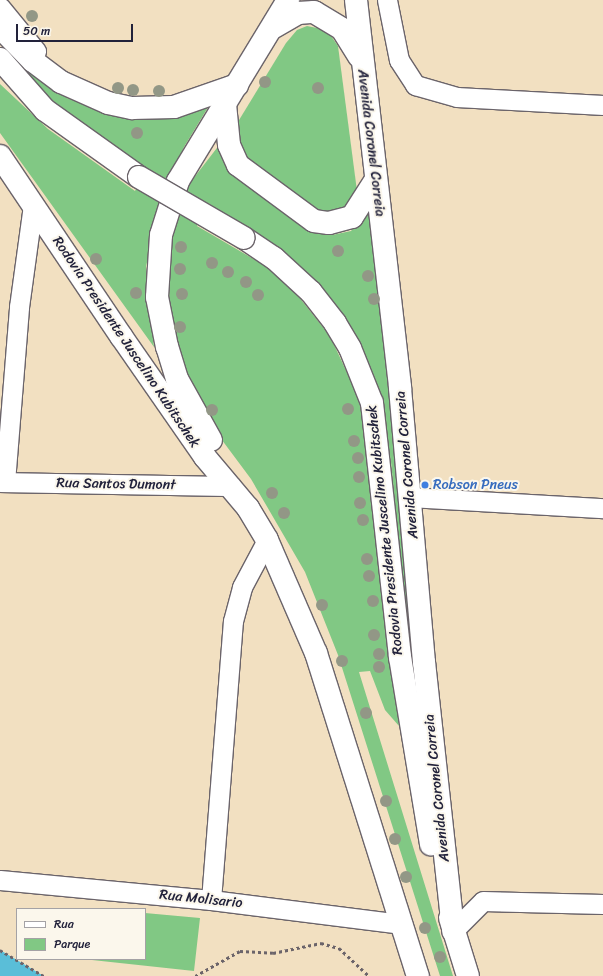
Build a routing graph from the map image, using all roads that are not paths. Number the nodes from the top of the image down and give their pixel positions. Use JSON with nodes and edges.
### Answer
{"nodes":[{"id":1,"x":288,"y":0,"type":"edge"},
{"id":2,"x":356,"y":0,"type":"edge"},
{"id":3,"x":387,"y":0,"type":"edge"},
{"id":4,"x":0,"y":7,"type":"edge"},
{"id":5,"x":0,"y":27,"type":"edge"},
{"id":6,"x":274,"y":27,"type":"junction"},
{"id":7,"x":360,"y":57,"type":"junction"},
{"id":8,"x":0,"y":60,"type":"edge"},
{"id":9,"x":61,"y":82,"type":"junction"},
{"id":10,"x":237,"y":85,"type":"junction"},
{"id":11,"x":225,"y":104,"type":"junction"},
{"id":12,"x":603,"y":105,"type":"edge"},
{"id":13,"x":0,"y":156,"type":"edge"},
{"id":14,"x":375,"y":181,"type":"junction"},
{"id":15,"x":33,"y":205,"type":"junction"},
{"id":16,"x":228,"y":481,"type":"junction"},
{"id":17,"x":2,"y":482,"type":"edge"},
{"id":18,"x":410,"y":497,"type":"junction"},
{"id":19,"x":603,"y":508,"type":"edge"},
{"id":20,"x":267,"y":540,"type":"junction"},
{"id":21,"x":0,"y":880,"type":"edge"},
{"id":22,"x":211,"y":900,"type":"junction"},
{"id":23,"x":603,"y":904,"type":"edge"},
{"id":24,"x":402,"y":924,"type":"junction"},
{"id":25,"x":453,"y":931,"type":"junction"},
{"id":26,"x":418,"y":976,"type":"edge"},
{"id":27,"x":468,"y":976,"type":"edge"}],
"edges":[{"from":1,"to":6,"type":"highway"},
{"from":2,"to":7,"type":"highway","name":"Avenida Coronel Correia"},
{"from":3,"to":12,"type":"street"},
{"from":4,"to":9,"type":"street"},
{"from":5,"to":9,"type":"highway"},
{"from":6,"to":7,"type":"highway"},
{"from":6,"to":10,"type":"highway"},
{"from":7,"to":14,"type":"highway","name":"Avenida Coronel Correia"},
{"from":8,"to":25,"type":"highway","name":"Rodovia Presidente Juscelino Kubitschek","bridge":true},
{"from":9,"to":10,"type":"highway"},
{"from":10,"to":11,"type":"highway"},
{"from":11,"to":14,"type":"highway"},
{"from":11,"to":16,"type":"highway"},
{"from":13,"to":15,"type":"highway","name":"Rodovia Presidente Juscelino Kubitschek"},
{"from":14,"to":18,"type":"highway","name":"Avenida Coronel Correia"},
{"from":15,"to":16,"type":"highway","name":"Rodovia Presidente Juscelino Kubitschek"},
{"from":15,"to":17,"type":"street"},
{"from":16,"to":17,"type":"street","name":"Rua Santos Dumont"},
{"from":16,"to":20,"type":"highway","name":"Rodovia Presidente Juscelino Kubitschek"},
{"from":18,"to":19,"type":"street"},
{"from":18,"to":25,"type":"highway","name":"Avenida Coronel Correia"},
{"from":20,"to":22,"type":"street"},
{"from":20,"to":24,"type":"highway","name":"Rodovia Presidente Juscelino Kubitschek"},
{"from":21,"to":22,"type":"street","name":"Rua Molisario"},
{"from":22,"to":24,"type":"street","name":"Rua Molisario"},
{"from":23,"to":25,"type":"street"},
{"from":24,"to":26,"type":"highway","name":"Rodovia Presidente Juscelino Kubitschek"},
{"from":25,"to":27,"type":"highway","name":"Rodovia Presidente Juscelino Kubitschek"}]}
